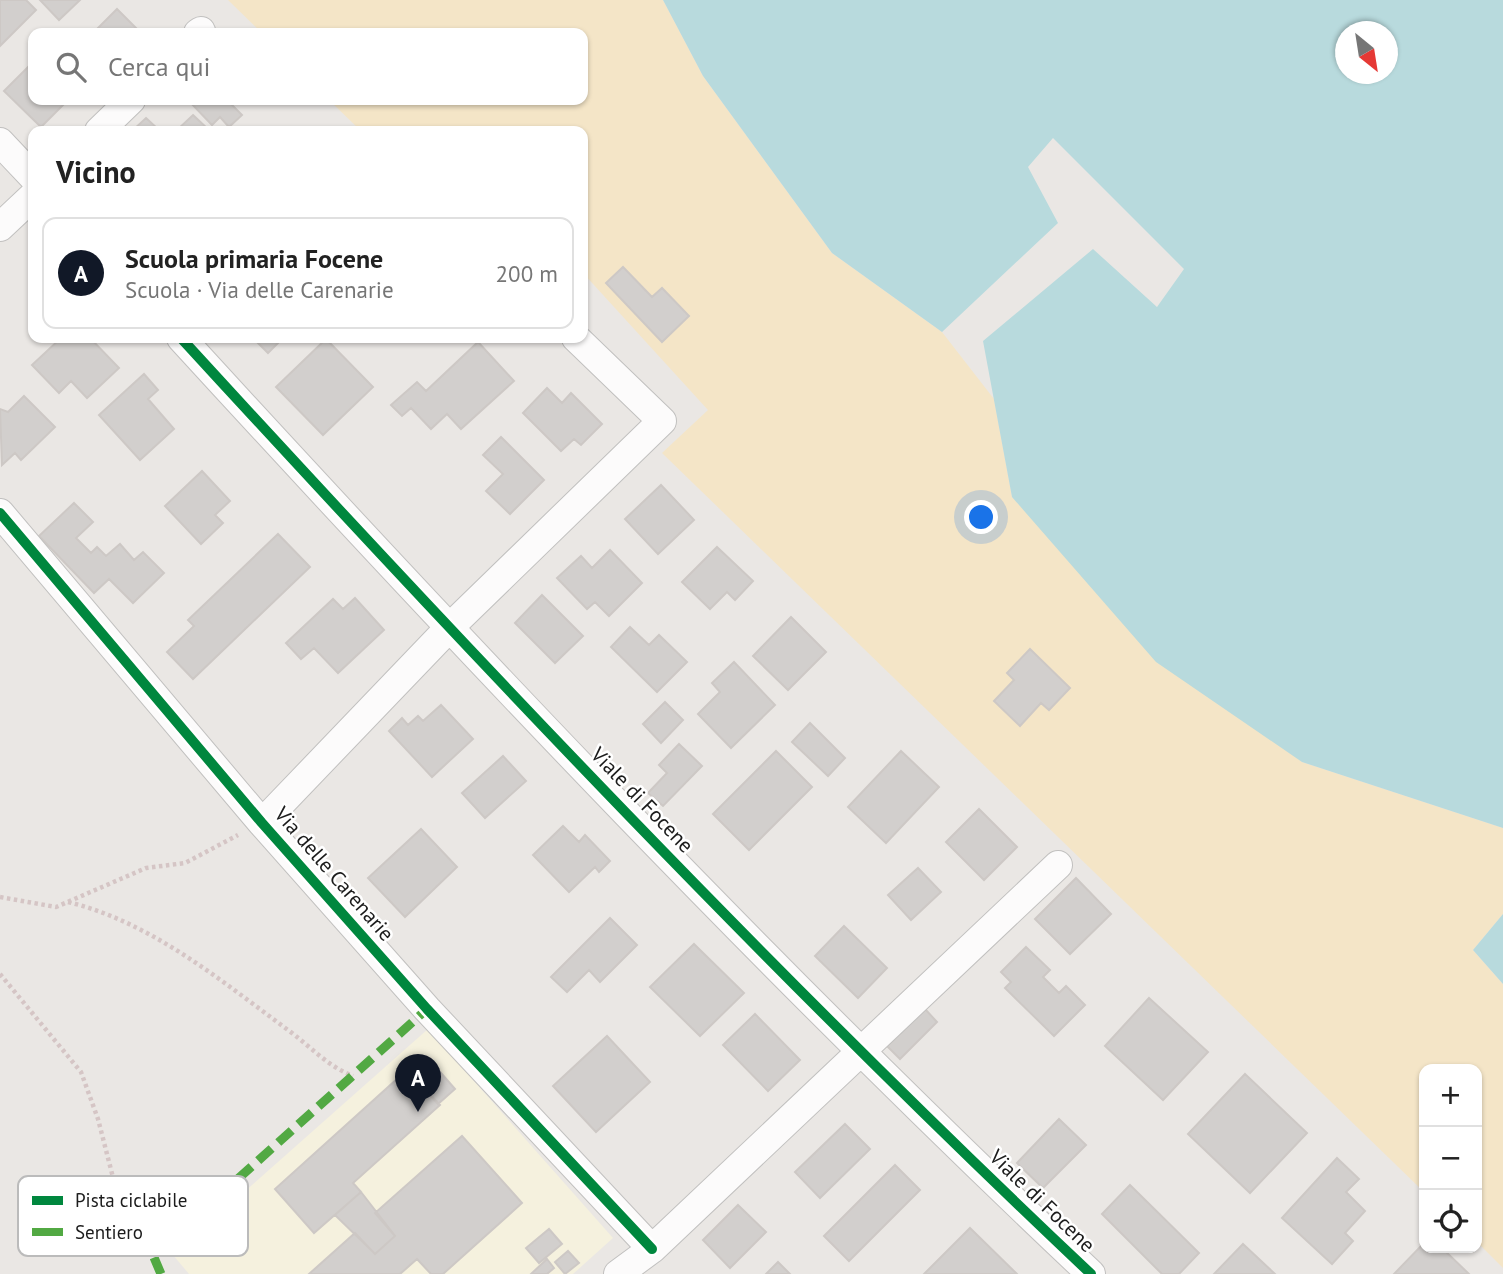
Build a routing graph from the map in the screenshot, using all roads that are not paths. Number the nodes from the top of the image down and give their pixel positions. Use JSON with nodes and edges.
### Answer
{"nodes":[{"id":1,"x":126,"y":105,"type":"edge"},
{"id":2,"x":104,"y":126,"type":"edge"},
{"id":3,"x":0,"y":142,"type":"edge"},
{"id":4,"x":28,"y":172,"type":"edge"},
{"id":5,"x":28,"y":201,"type":"edge"},
{"id":6,"x":0,"y":228,"type":"edge"},
{"id":7,"x":186,"y":343,"type":"edge"},
{"id":8,"x":581,"y":343,"type":"edge"},
{"id":9,"x":0,"y":513,"type":"edge"},
{"id":10,"x":448,"y":629,"type":"junction"},
{"id":11,"x":262,"y":822,"type":"junction"},
{"id":12,"x":1058,"y":865,"type":"dead end"},
{"id":13,"x":861,"y":1054,"type":"junction"},
{"id":14,"x":652,"y":1249,"type":"junction"},
{"id":15,"x":618,"y":1274,"type":"edge"},
{"id":16,"x":1091,"y":1274,"type":"edge"}],
"edges":[{"from":1,"to":2,"type":"street"},
{"from":3,"to":4,"type":"street"},
{"from":5,"to":6,"type":"street"},
{"from":7,"to":10,"type":"street","name":"Viale di Focene"},
{"from":8,"to":10,"type":"street"},
{"from":9,"to":11,"type":"street","name":"Via delle Carenarie"},
{"from":10,"to":11,"type":"street"},
{"from":10,"to":13,"type":"street","name":"Viale di Focene"},
{"from":11,"to":14,"type":"street","name":"Via delle Carenarie"},
{"from":12,"to":13,"type":"street"},
{"from":13,"to":14,"type":"street"},
{"from":13,"to":16,"type":"street","name":"Viale di Focene"},
{"from":14,"to":15,"type":"street"}]}
